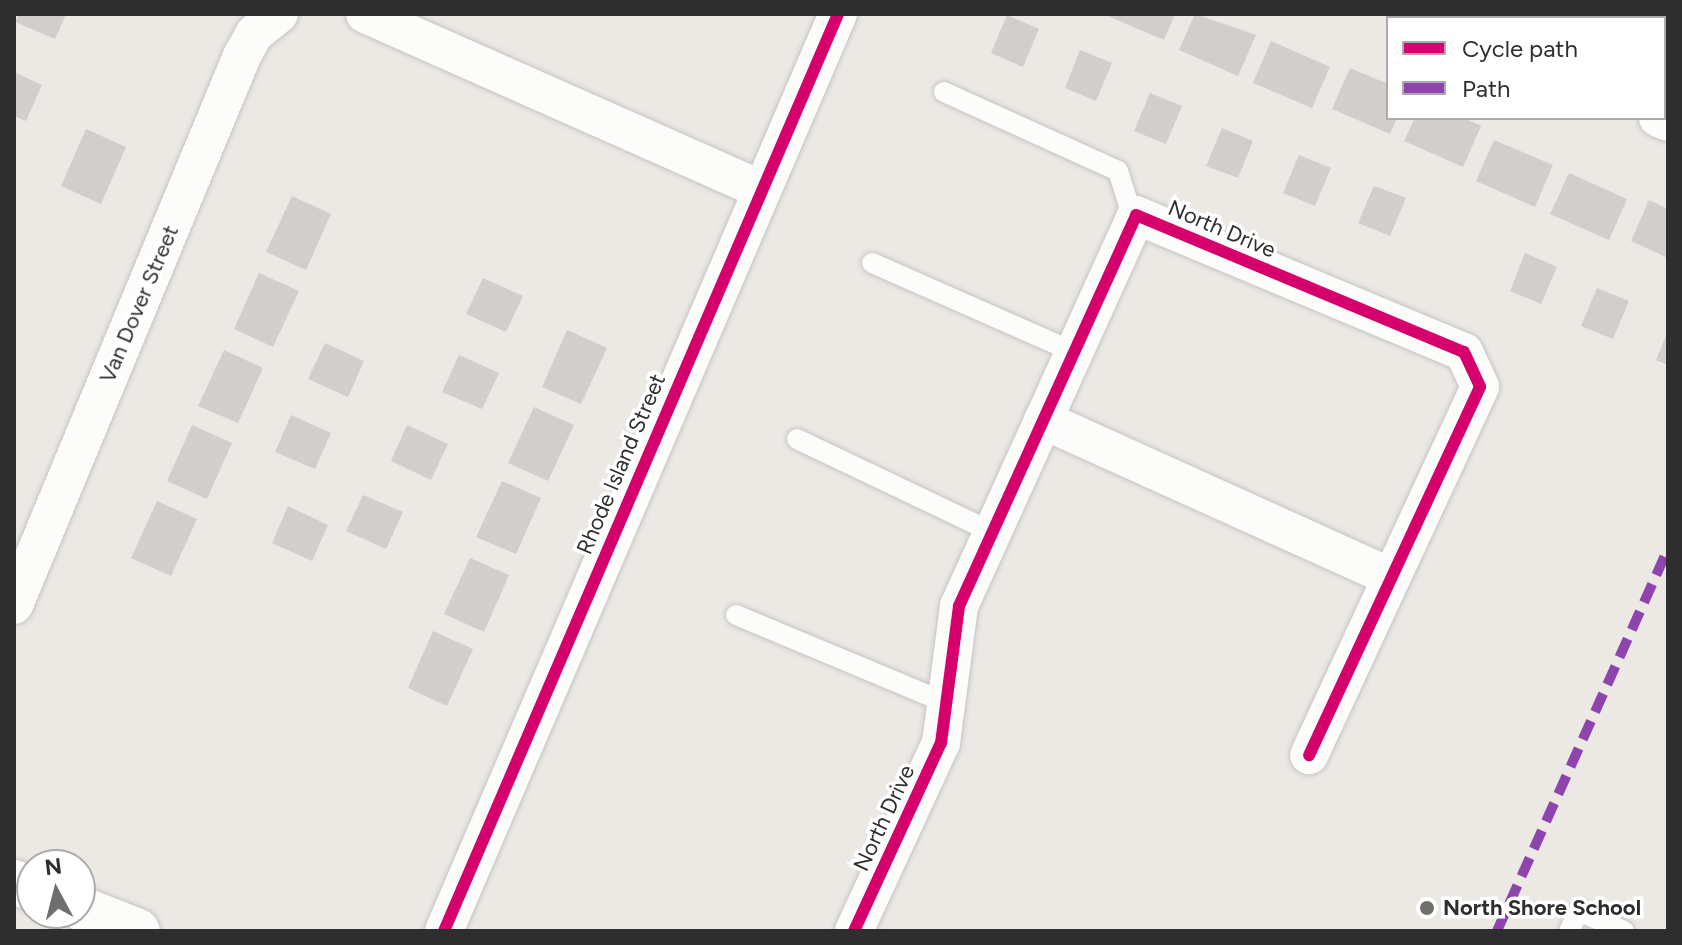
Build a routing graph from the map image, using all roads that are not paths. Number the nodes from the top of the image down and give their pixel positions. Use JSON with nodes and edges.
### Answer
{"nodes":[{"id":1,"x":279,"y":14,"type":"edge"},
{"id":2,"x":365,"y":14,"type":"edge"},
{"id":3,"x":838,"y":14,"type":"edge"},
{"id":4,"x":944,"y":92,"type":"dead end"},
{"id":5,"x":760,"y":189,"type":"junction"},
{"id":6,"x":1134,"y":221,"type":"junction"},
{"id":7,"x":872,"y":263,"type":"dead end"},
{"id":8,"x":1074,"y":352,"type":"junction"},
{"id":9,"x":1043,"y":420,"type":"junction"},
{"id":10,"x":797,"y":439,"type":"dead end"},
{"id":11,"x":992,"y":532,"type":"junction"},
{"id":12,"x":1391,"y":577,"type":"junction"},
{"id":13,"x":14,"y":605,"type":"edge"},
{"id":14,"x":736,"y":615,"type":"dead end"},
{"id":15,"x":946,"y":703,"type":"junction"},
{"id":16,"x":1309,"y":755,"type":"dead end"},
{"id":17,"x":96,"y":914,"type":"edge"},
{"id":18,"x":138,"y":931,"type":"edge"},
{"id":19,"x":444,"y":931,"type":"edge"},
{"id":20,"x":854,"y":931,"type":"edge"},
{"id":21,"x":1569,"y":931,"type":"edge"},
{"id":22,"x":1624,"y":931,"type":"edge"}],
"edges":[{"from":1,"to":13,"type":"street","name":"Van Dover Street"},
{"from":2,"to":5,"type":"street"},
{"from":3,"to":5,"type":"street","name":"Rhode Island Street"},
{"from":4,"to":6,"type":"lane"},
{"from":5,"to":19,"type":"street","name":"Rhode Island Street"},
{"from":6,"to":8,"type":"street","name":"North Drive"},
{"from":6,"to":12,"type":"street","name":"North Drive"},
{"from":7,"to":8,"type":"lane"},
{"from":8,"to":9,"type":"street","name":"North Drive"},
{"from":9,"to":11,"type":"street","name":"North Drive"},
{"from":9,"to":12,"type":"street"},
{"from":10,"to":11,"type":"lane"},
{"from":11,"to":15,"type":"street","name":"North Drive"},
{"from":12,"to":16,"type":"street","name":"North Drive"},
{"from":14,"to":15,"type":"lane"},
{"from":15,"to":20,"type":"street","name":"North Drive"},
{"from":17,"to":18,"type":"street"},
{"from":21,"to":22,"type":"lane"}]}
